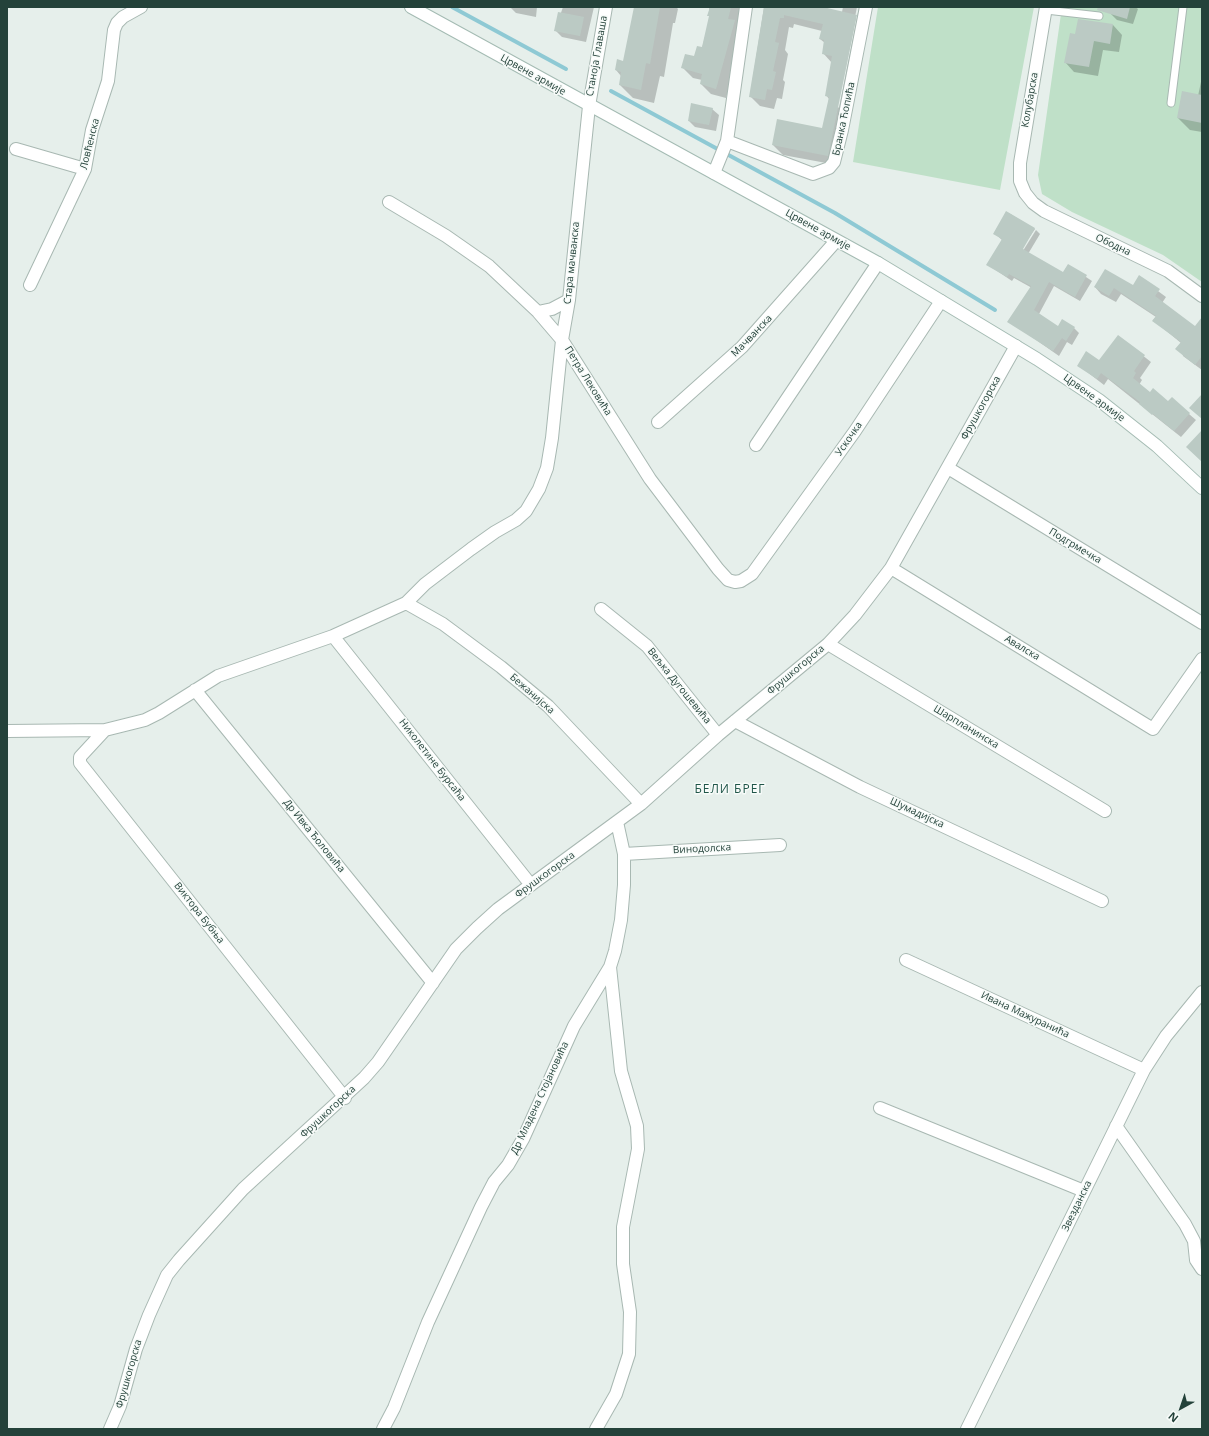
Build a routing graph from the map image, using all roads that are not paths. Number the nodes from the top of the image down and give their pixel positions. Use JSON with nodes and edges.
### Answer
{"nodes":[{"id":1,"x":141,"y":7,"type":"edge"},
{"id":2,"x":411,"y":7,"type":"edge"},
{"id":3,"x":606,"y":7,"type":"edge"},
{"id":4,"x":746,"y":7,"type":"edge"},
{"id":5,"x":866,"y":7,"type":"edge"},
{"id":6,"x":1183,"y":7,"type":"edge"},
{"id":7,"x":1046,"y":8,"type":"edge"},
{"id":8,"x":1099,"y":16,"type":"dead end"},
{"id":9,"x":1171,"y":103,"type":"dead end"},
{"id":10,"x":589,"y":106,"type":"junction"},
{"id":11,"x":727,"y":141,"type":"junction"},
{"id":12,"x":16,"y":149,"type":"dead end"},
{"id":13,"x":85,"y":169,"type":"junction"},
{"id":14,"x":714,"y":173,"type":"junction"},
{"id":15,"x":1025,"y":193,"type":"joint"},
{"id":16,"x":389,"y":202,"type":"dead end"},
{"id":17,"x":836,"y":241,"type":"junction"},
{"id":18,"x":878,"y":264,"type":"junction"},
{"id":19,"x":30,"y":285,"type":"dead end"},
{"id":20,"x":1202,"y":296,"type":"edge"},
{"id":21,"x":569,"y":300,"type":"junction"},
{"id":22,"x":940,"y":301,"type":"junction"},
{"id":23,"x":538,"y":312,"type":"junction"},
{"id":24,"x":562,"y":340,"type":"junction"},
{"id":25,"x":1016,"y":346,"type":"junction"},
{"id":26,"x":658,"y":422,"type":"dead end"},
{"id":27,"x":756,"y":445,"type":"dead end"},
{"id":28,"x":948,"y":468,"type":"junction"},
{"id":29,"x":1202,"y":488,"type":"edge"},
{"id":30,"x":891,"y":568,"type":"junction"},
{"id":31,"x":752,"y":574,"type":"joint"},
{"id":32,"x":406,"y":603,"type":"junction"},
{"id":33,"x":601,"y":608,"type":"dead end"},
{"id":34,"x":1202,"y":623,"type":"edge"},
{"id":35,"x":333,"y":636,"type":"junction"},
{"id":36,"x":828,"y":644,"type":"junction"},
{"id":37,"x":1202,"y":659,"type":"edge"},
{"id":38,"x":195,"y":690,"type":"junction"},
{"id":39,"x":735,"y":721,"type":"junction"},
{"id":40,"x":105,"y":730,"type":"junction"},
{"id":41,"x":7,"y":731,"type":"edge"},
{"id":42,"x":718,"y":735,"type":"junction"},
{"id":43,"x":641,"y":804,"type":"junction"},
{"id":44,"x":1105,"y":811,"type":"dead end"},
{"id":45,"x":617,"y":822,"type":"junction"},
{"id":46,"x":780,"y":845,"type":"dead end"},
{"id":47,"x":624,"y":854,"type":"junction"},
{"id":48,"x":531,"y":885,"type":"junction"},
{"id":49,"x":1102,"y":901,"type":"dead end"},
{"id":50,"x":906,"y":960,"type":"dead end"},
{"id":51,"x":610,"y":967,"type":"junction"},
{"id":52,"x":433,"y":983,"type":"junction"},
{"id":53,"x":1202,"y":992,"type":"edge"},
{"id":54,"x":1144,"y":1070,"type":"junction"},
{"id":55,"x":345,"y":1098,"type":"junction"},
{"id":56,"x":880,"y":1108,"type":"dead end"},
{"id":57,"x":1116,"y":1126,"type":"junction"},
{"id":58,"x":1084,"y":1192,"type":"junction"},
{"id":59,"x":1202,"y":1269,"type":"edge"},
{"id":60,"x":110,"y":1429,"type":"edge"},
{"id":61,"x":383,"y":1429,"type":"edge"},
{"id":62,"x":596,"y":1429,"type":"edge"},
{"id":63,"x":967,"y":1429,"type":"edge"}],
"edges":[{"from":1,"to":13,"type":"street","name":"Ловћенска"},
{"from":2,"to":10,"type":"street","name":"Црвене армије"},
{"from":3,"to":10,"type":"street","name":"Станоја Главаша"},
{"from":4,"to":11,"type":"street"},
{"from":5,"to":11,"type":"street","name":"Бранка Ћопића"},
{"from":6,"to":9,"type":"lane"},
{"from":7,"to":8,"type":"lane"},
{"from":7,"to":15,"type":"street","name":"Колубарска"},
{"from":10,"to":14,"type":"street","name":"Црвене армије"},
{"from":10,"to":21,"type":"street","name":"Стара мачванска"},
{"from":11,"to":14,"type":"street"},
{"from":12,"to":13,"type":"street"},
{"from":13,"to":19,"type":"street","name":"Ловћенска"},
{"from":14,"to":17,"type":"street","name":"Црвене армије"},
{"from":15,"to":20,"type":"street","name":"Ободна"},
{"from":16,"to":23,"type":"street","name":"Петра Лековића"},
{"from":17,"to":18,"type":"street","name":"Црвене армије"},
{"from":17,"to":26,"type":"street","name":"Мачванска"},
{"from":18,"to":22,"type":"street","name":"Црвене армије"},
{"from":18,"to":27,"type":"street"},
{"from":21,"to":23,"type":"street"},
{"from":21,"to":24,"type":"street","name":"Стара мачванска"},
{"from":22,"to":25,"type":"street","name":"Црвене армије"},
{"from":22,"to":31,"type":"street","name":"Ускочка"},
{"from":23,"to":24,"type":"street","name":"Петра Лековића"},
{"from":24,"to":31,"type":"street","name":"Петра Лековића"},
{"from":24,"to":32,"type":"street","name":"Стара мачванска"},
{"from":25,"to":28,"type":"street","name":"Фрушкогорска"},
{"from":25,"to":29,"type":"street","name":"Црвене армије"},
{"from":28,"to":30,"type":"street","name":"Фрушкогорска"},
{"from":28,"to":34,"type":"street","name":"Подгрмечка"},
{"from":30,"to":36,"type":"street","name":"Фрушкогорска"},
{"from":30,"to":37,"type":"street","name":"Авалска"},
{"from":32,"to":35,"type":"street"},
{"from":32,"to":43,"type":"street","name":"Бежанијска"},
{"from":33,"to":42,"type":"street","name":"Вељка Дугошевића"},
{"from":35,"to":38,"type":"street"},
{"from":35,"to":48,"type":"street","name":"Николетине Бурсаћа"},
{"from":36,"to":39,"type":"street","name":"Фрушкогорска"},
{"from":36,"to":44,"type":"street","name":"Шарпланинска"},
{"from":38,"to":40,"type":"street"},
{"from":38,"to":52,"type":"street","name":"Др Ивка Ђоловића"},
{"from":39,"to":42,"type":"street","name":"Фрушкогорска"},
{"from":39,"to":49,"type":"street","name":"Шумадијска"},
{"from":40,"to":41,"type":"street"},
{"from":40,"to":55,"type":"street","name":"Виктора Бубња"},
{"from":42,"to":43,"type":"street","name":"Фрушкогорска"},
{"from":43,"to":45,"type":"street","name":"Фрушкогорска"},
{"from":45,"to":47,"type":"street","name":"Др Младена Стојановића"},
{"from":45,"to":48,"type":"street","name":"Фрушкогорска"},
{"from":46,"to":47,"type":"street","name":"Винодолска"},
{"from":47,"to":51,"type":"street","name":"Др Младена Стојановића"},
{"from":48,"to":52,"type":"street","name":"Фрушкогорска"},
{"from":50,"to":54,"type":"street","name":"Ивана Мажуранића"},
{"from":51,"to":61,"type":"street","name":"Др Младена Стојановића"},
{"from":51,"to":62,"type":"street"},
{"from":52,"to":55,"type":"street","name":"Фрушкогорска"},
{"from":53,"to":54,"type":"street","name":"Звезданска"},
{"from":54,"to":57,"type":"street","name":"Звезданска"},
{"from":55,"to":60,"type":"street","name":"Фрушкогорска"},
{"from":56,"to":58,"type":"street"},
{"from":57,"to":58,"type":"street","name":"Звезданска"},
{"from":57,"to":59,"type":"street"},
{"from":58,"to":63,"type":"street","name":"Звезданска"}]}
